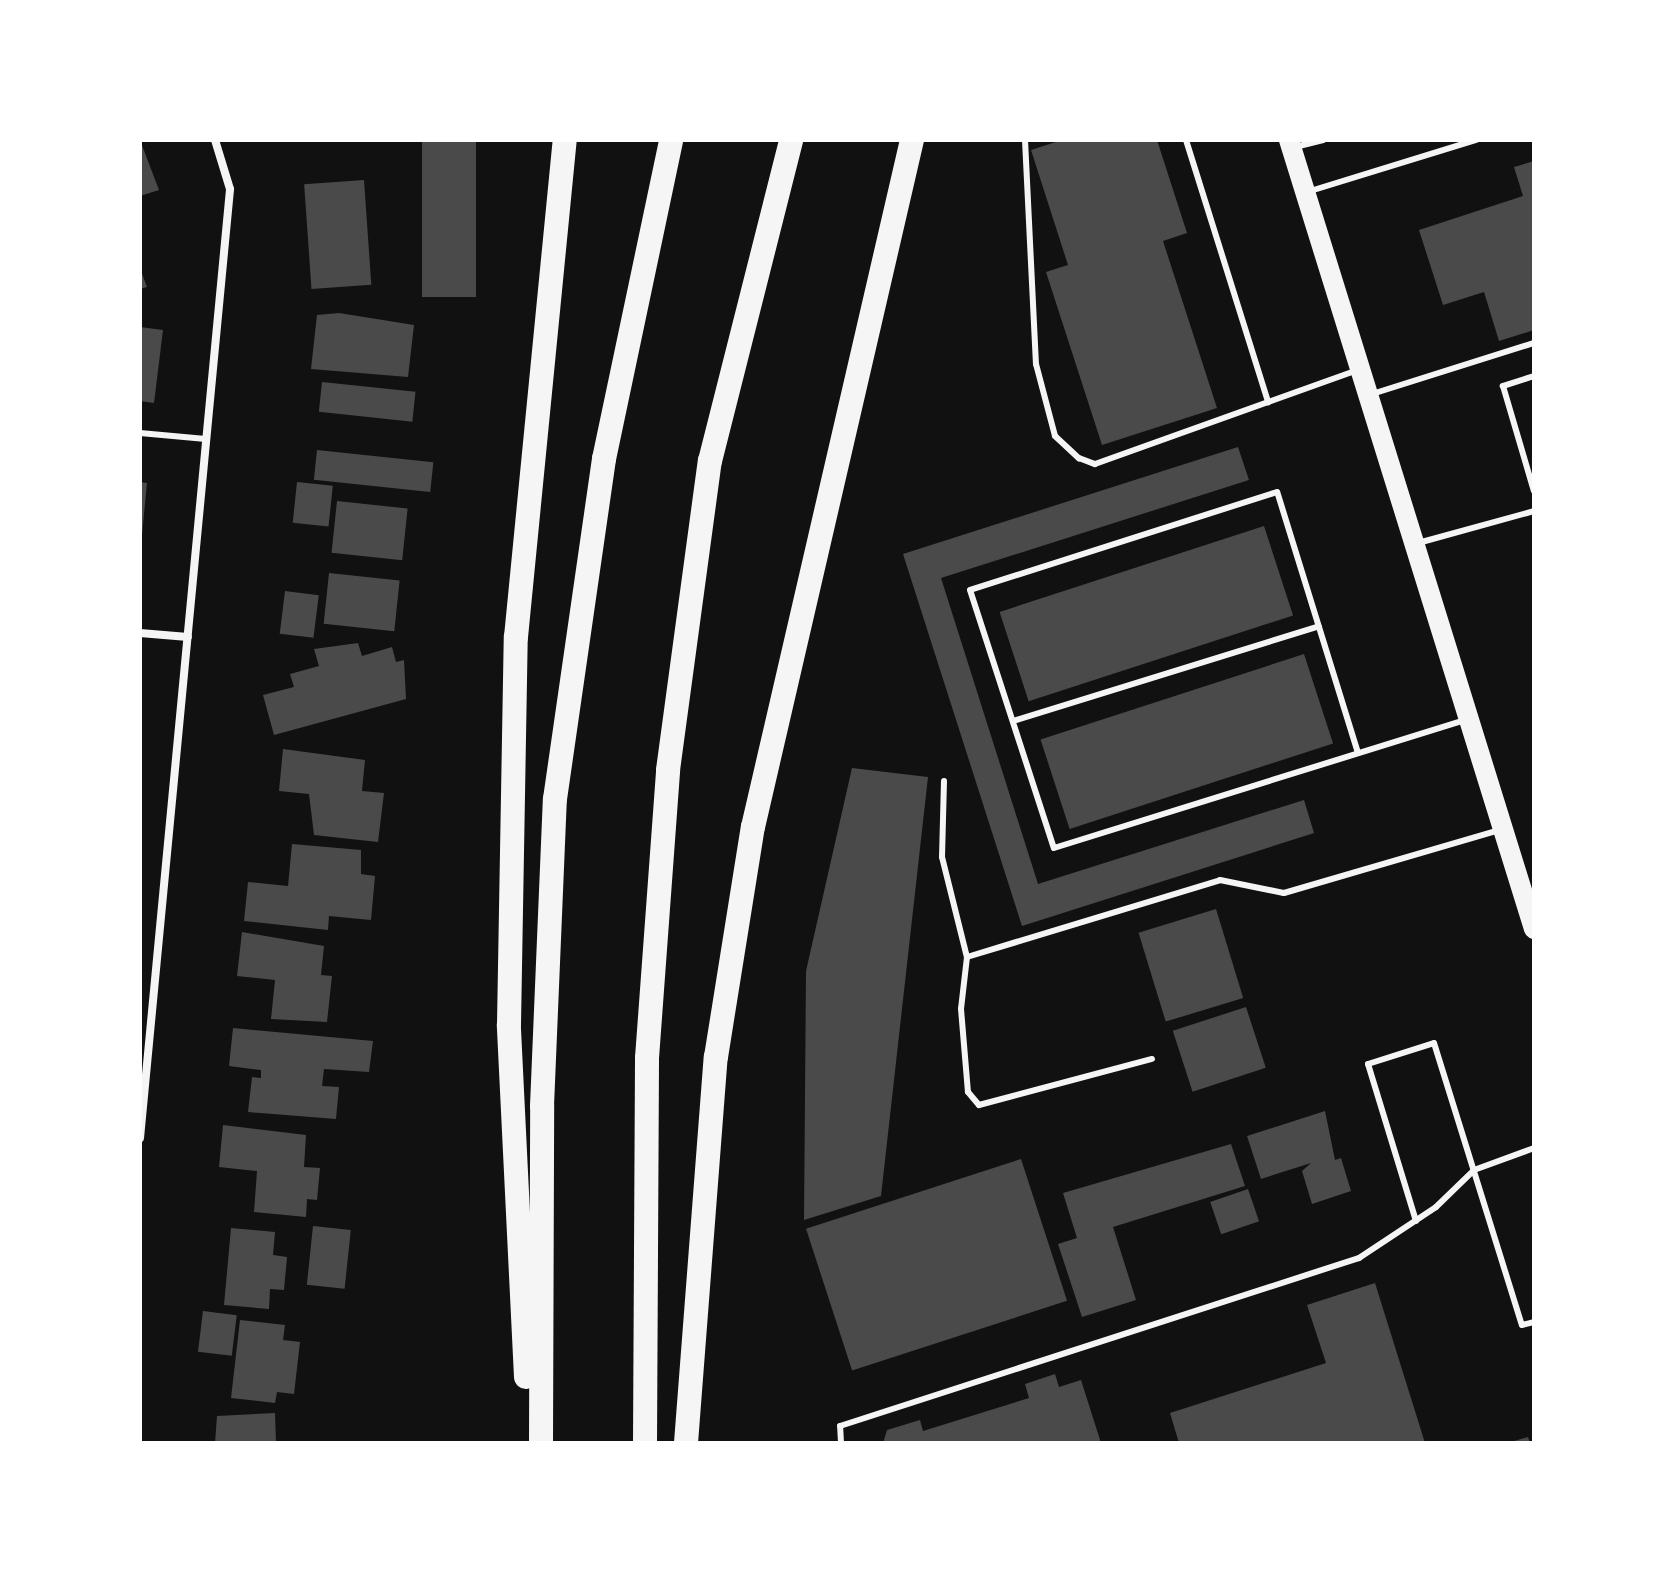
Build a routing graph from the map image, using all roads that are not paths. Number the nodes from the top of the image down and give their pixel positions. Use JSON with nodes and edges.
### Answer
{"nodes":[{"id":1,"x":215,"y":140,"type":"edge"},
{"id":2,"x":565,"y":140,"type":"edge"},
{"id":3,"x":671,"y":140,"type":"edge"},
{"id":4,"x":791,"y":140,"type":"edge"},
{"id":5,"x":912,"y":140,"type":"edge"},
{"id":6,"x":1025,"y":140,"type":"edge"},
{"id":7,"x":1186,"y":140,"type":"edge"},
{"id":8,"x":1323,"y":140,"type":"edge"},
{"id":9,"x":1476,"y":140,"type":"edge"},
{"id":10,"x":1290,"y":144,"type":"edge"},
{"id":11,"x":1305,"y":193,"type":"junction"},
{"id":12,"x":1534,"y":343,"type":"edge"},
{"id":13,"x":1361,"y":369,"type":"junction"},
{"id":14,"x":1534,"y":376,"type":"edge"},
{"id":15,"x":1368,"y":395,"type":"junction"},
{"id":16,"x":1268,"y":402,"type":"junction"},
{"id":17,"x":140,"y":433,"type":"edge"},
{"id":18,"x":206,"y":439,"type":"junction"},
{"id":19,"x":1534,"y":491,"type":"edge"},
{"id":20,"x":1534,"y":511,"type":"edge"},
{"id":21,"x":1415,"y":544,"type":"junction"},
{"id":22,"x":1319,"y":626,"type":"junction"},
{"id":23,"x":140,"y":633,"type":"edge"},
{"id":24,"x":188,"y":637,"type":"junction"},
{"id":25,"x":1469,"y":718,"type":"junction"},
{"id":26,"x":1013,"y":721,"type":"junction"},
{"id":27,"x":1358,"y":753,"type":"junction"},
{"id":28,"x":944,"y":781,"type":"dead end"},
{"id":29,"x":1504,"y":829,"type":"junction"},
{"id":30,"x":1532,"y":915,"type":"edge"},
{"id":31,"x":967,"y":957,"type":"junction"},
{"id":32,"x":144,"y":1058,"type":"edge"},
{"id":33,"x":1152,"y":1059,"type":"dead end"},
{"id":34,"x":140,"y":1138,"type":"edge"},
{"id":35,"x":1534,"y":1148,"type":"edge"},
{"id":36,"x":1474,"y":1170,"type":"junction"},
{"id":37,"x":1416,"y":1221,"type":"junction"},
{"id":38,"x":1534,"y":1322,"type":"edge"},
{"id":39,"x":529,"y":1443,"type":"edge"},
{"id":40,"x":541,"y":1443,"type":"edge"},
{"id":41,"x":645,"y":1443,"type":"edge"},
{"id":42,"x":686,"y":1443,"type":"edge"},
{"id":43,"x":841,"y":1443,"type":"edge"}],
"edges":[{"from":1,"to":18,"type":"street"},
{"from":2,"to":39,"type":"highway"},
{"from":3,"to":40,"type":"highway"},
{"from":4,"to":41,"type":"highway"},
{"from":5,"to":42,"type":"highway"},
{"from":6,"to":16,"type":"lane"},
{"from":7,"to":16,"type":"lane"},
{"from":8,"to":10,"type":"lane"},
{"from":9,"to":11,"type":"lane"},
{"from":10,"to":11,"type":"main road"},
{"from":11,"to":13,"type":"main road"},
{"from":12,"to":15,"type":"lane"},
{"from":13,"to":15,"type":"main road"},
{"from":13,"to":16,"type":"lane"},
{"from":14,"to":19,"type":"lane"},
{"from":15,"to":21,"type":"main road"},
{"from":17,"to":18,"type":"lane"},
{"from":18,"to":24,"type":"street"},
{"from":20,"to":21,"type":"lane"},
{"from":21,"to":25,"type":"main road"},
{"from":22,"to":26,"type":"lane"},
{"from":22,"to":26,"type":"lane"},
{"from":22,"to":27,"type":"lane"},
{"from":23,"to":24,"type":"street"},
{"from":24,"to":32,"type":"street"},
{"from":25,"to":27,"type":"lane"},
{"from":25,"to":29,"type":"main road"},
{"from":26,"to":27,"type":"lane"},
{"from":28,"to":31,"type":"lane"},
{"from":29,"to":30,"type":"main road"},
{"from":29,"to":31,"type":"lane"},
{"from":31,"to":33,"type":"lane"},
{"from":32,"to":34,"type":"street"},
{"from":35,"to":36,"type":"lane"},
{"from":36,"to":37,"type":"lane"},
{"from":36,"to":37,"type":"lane"},
{"from":36,"to":38,"type":"lane"},
{"from":37,"to":43,"type":"lane"}]}
